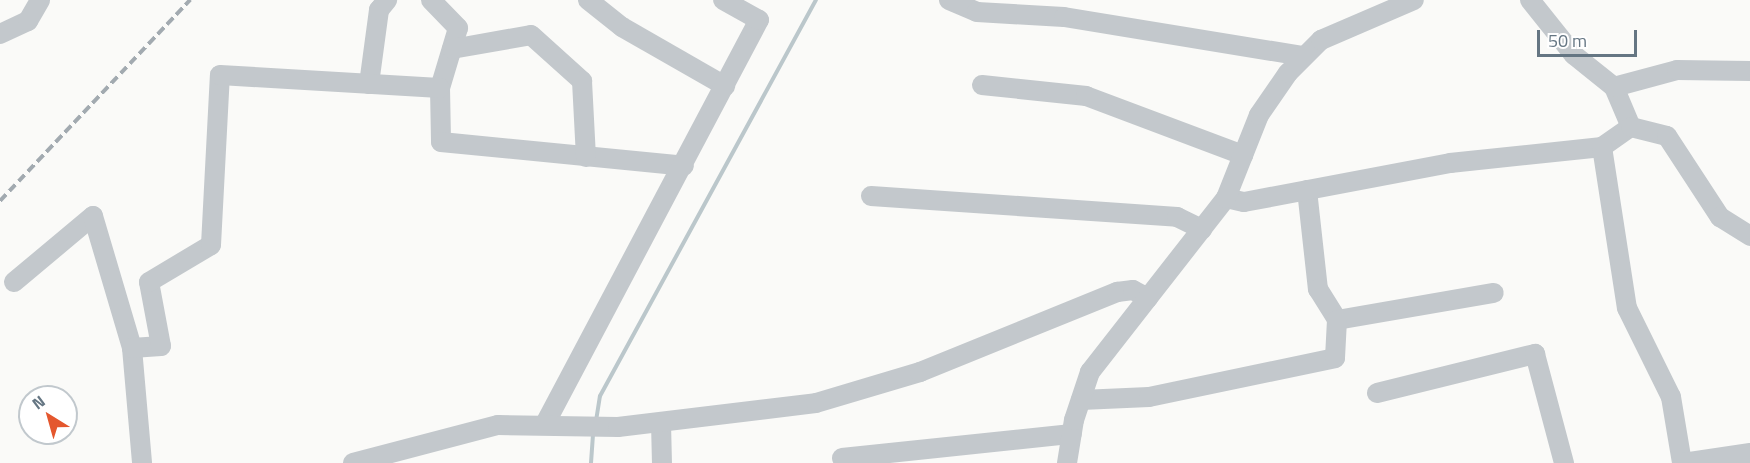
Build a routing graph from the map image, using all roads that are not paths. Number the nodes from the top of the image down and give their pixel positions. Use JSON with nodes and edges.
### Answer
{"nodes":[{"id":1,"x":40,"y":0,"type":"edge"},
{"id":2,"x":387,"y":0,"type":"edge"},
{"id":3,"x":431,"y":0,"type":"edge"},
{"id":4,"x":588,"y":0,"type":"edge"},
{"id":5,"x":723,"y":0,"type":"edge"},
{"id":6,"x":1414,"y":0,"type":"edge"},
{"id":7,"x":1530,"y":0,"type":"edge"},
{"id":8,"x":953,"y":1,"type":"edge"},
{"id":9,"x":1065,"y":8,"type":"edge"},
{"id":10,"x":0,"y":34,"type":"edge"},
{"id":11,"x":452,"y":49,"type":"junction"},
{"id":12,"x":1302,"y":56,"type":"junction"},
{"id":13,"x":1750,"y":71,"type":"edge"},
{"id":14,"x":369,"y":84,"type":"junction"},
{"id":15,"x":982,"y":85,"type":"dead end"},
{"id":16,"x":725,"y":86,"type":"junction"},
{"id":17,"x":1614,"y":87,"type":"junction"},
{"id":18,"x":440,"y":88,"type":"junction"},
{"id":19,"x":1631,"y":127,"type":"junction"},
{"id":20,"x":1602,"y":147,"type":"junction"},
{"id":21,"x":1243,"y":155,"type":"junction"},
{"id":22,"x":586,"y":157,"type":"junction"},
{"id":23,"x":684,"y":166,"type":"junction"},
{"id":24,"x":1307,"y":190,"type":"junction"},
{"id":25,"x":871,"y":196,"type":"dead end"},
{"id":26,"x":1226,"y":198,"type":"junction"},
{"id":27,"x":1202,"y":229,"type":"junction"},
{"id":28,"x":1750,"y":236,"type":"edge"},
{"id":29,"x":14,"y":282,"type":"dead end"},
{"id":30,"x":1494,"y":293,"type":"dead end"},
{"id":31,"x":1148,"y":298,"type":"junction"},
{"id":32,"x":1337,"y":320,"type":"junction"},
{"id":33,"x":132,"y":348,"type":"junction"},
{"id":34,"x":1377,"y":393,"type":"dead end"},
{"id":35,"x":1081,"y":400,"type":"junction"},
{"id":36,"x":546,"y":422,"type":"junction"},
{"id":37,"x":661,"y":423,"type":"junction"},
{"id":38,"x":1072,"y":434,"type":"junction"},
{"id":39,"x":1750,"y":453,"type":"edge"},
{"id":40,"x":842,"y":458,"type":"dead end"},
{"id":41,"x":142,"y":463,"type":"edge"},
{"id":42,"x":353,"y":463,"type":"edge"},
{"id":43,"x":662,"y":463,"type":"edge"},
{"id":44,"x":1067,"y":463,"type":"edge"},
{"id":45,"x":1564,"y":463,"type":"edge"},
{"id":46,"x":1682,"y":463,"type":"edge"}],
"edges":[{"from":1,"to":10,"type":"street"},
{"from":2,"to":14,"type":"street"},
{"from":3,"to":11,"type":"street"},
{"from":4,"to":16,"type":"street"},
{"from":5,"to":16,"type":"street"},
{"from":6,"to":12,"type":"street"},
{"from":7,"to":17,"type":"street"},
{"from":8,"to":9,"type":"street"},
{"from":9,"to":12,"type":"street"},
{"from":11,"to":18,"type":"street"},
{"from":11,"to":22,"type":"street"},
{"from":12,"to":21,"type":"street"},
{"from":13,"to":17,"type":"street"},
{"from":14,"to":18,"type":"street"},
{"from":14,"to":33,"type":"street"},
{"from":15,"to":21,"type":"street"},
{"from":16,"to":23,"type":"street"},
{"from":17,"to":19,"type":"street"},
{"from":18,"to":22,"type":"street"},
{"from":19,"to":20,"type":"street"},
{"from":19,"to":28,"type":"street"},
{"from":20,"to":24,"type":"street"},
{"from":20,"to":46,"type":"street"},
{"from":21,"to":26,"type":"street"},
{"from":22,"to":23,"type":"street"},
{"from":23,"to":36,"type":"street"},
{"from":24,"to":26,"type":"street"},
{"from":24,"to":32,"type":"street"},
{"from":25,"to":27,"type":"street"},
{"from":26,"to":27,"type":"street"},
{"from":27,"to":31,"type":"street"},
{"from":29,"to":33,"type":"street"},
{"from":30,"to":32,"type":"street"},
{"from":31,"to":35,"type":"street"},
{"from":31,"to":37,"type":"street"},
{"from":32,"to":35,"type":"street"},
{"from":33,"to":41,"type":"street"},
{"from":34,"to":45,"type":"street"},
{"from":35,"to":38,"type":"street"},
{"from":36,"to":37,"type":"street"},
{"from":36,"to":42,"type":"street"},
{"from":37,"to":43,"type":"street"},
{"from":38,"to":40,"type":"street"},
{"from":38,"to":44,"type":"street"},
{"from":39,"to":46,"type":"street"}]}
